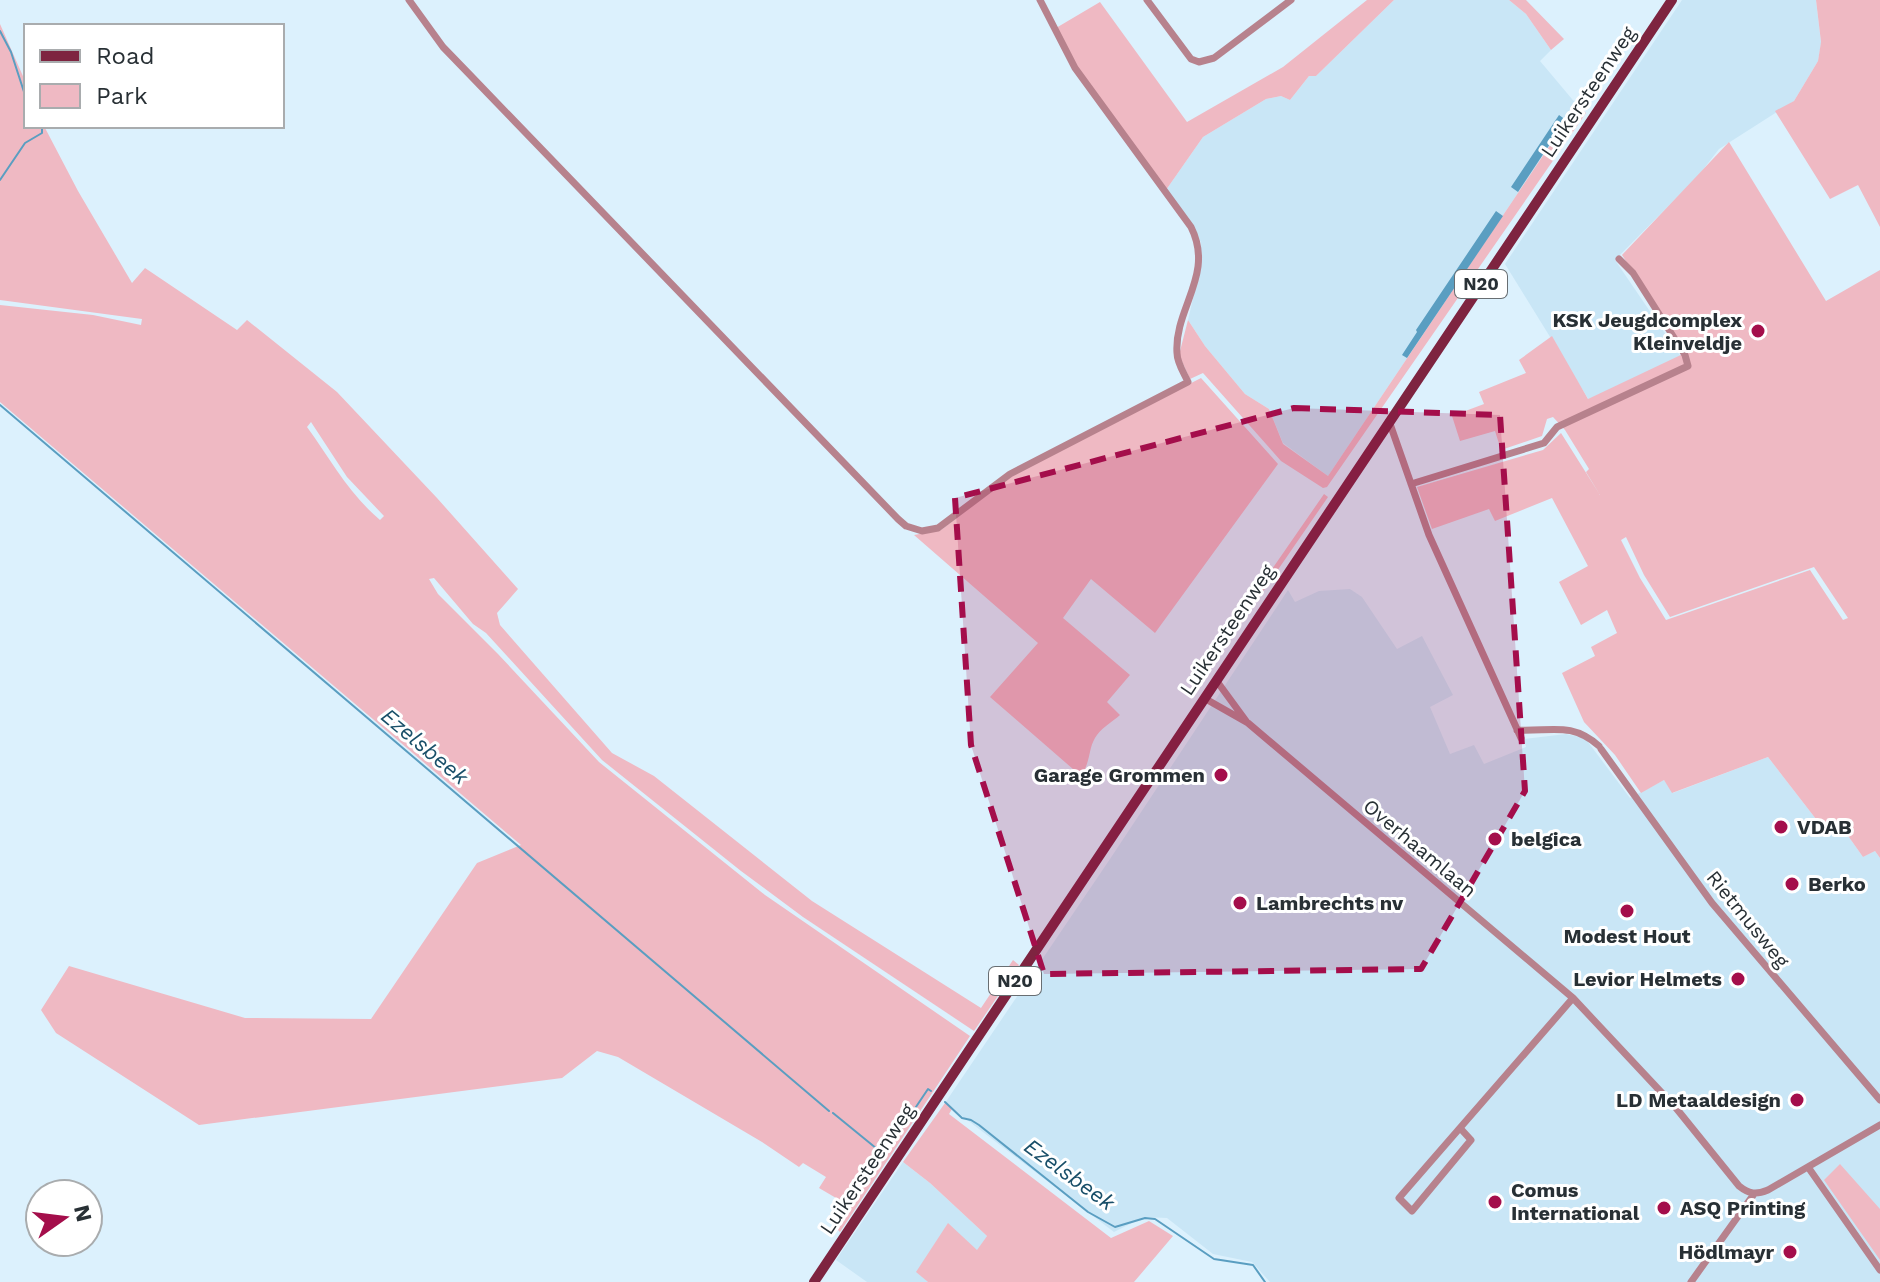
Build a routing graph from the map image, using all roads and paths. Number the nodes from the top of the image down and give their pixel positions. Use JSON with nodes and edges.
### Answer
{"nodes":[{"id":1,"x":409,"y":0,"type":"edge"},
{"id":2,"x":1040,"y":0,"type":"edge"},
{"id":3,"x":1147,"y":0,"type":"edge"},
{"id":4,"x":1291,"y":0,"type":"edge"},
{"id":5,"x":1672,"y":0,"type":"edge"},
{"id":6,"x":1619,"y":259,"type":"dead end"},
{"id":7,"x":1389,"y":421,"type":"junction"},
{"id":8,"x":1411,"y":484,"type":"junction"},
{"id":9,"x":1216,"y":680,"type":"junction"},
{"id":10,"x":1204,"y":698,"type":"junction"},
{"id":11,"x":1248,"y":723,"type":"junction"},
{"id":12,"x":1573,"y":998,"type":"junction"},
{"id":13,"x":1880,"y":1100,"type":"edge"},
{"id":14,"x":1880,"y":1125,"type":"edge"},
{"id":15,"x":1460,"y":1128,"type":"junction"},
{"id":16,"x":1808,"y":1167,"type":"junction"},
{"id":17,"x":1754,"y":1194,"type":"junction"},
{"id":18,"x":1880,"y":1270,"type":"edge"},
{"id":19,"x":814,"y":1282,"type":"edge"},
{"id":20,"x":1691,"y":1282,"type":"edge"}],
"edges":[{"from":1,"to":2,"type":"street"},
{"from":3,"to":4,"type":"street"},
{"from":5,"to":7,"type":"main road","name":"Luikersteenweg","number":"N20"},
{"from":6,"to":8,"type":"street"},
{"from":7,"to":8,"type":"street","name":"Rietmusweg"},
{"from":7,"to":9,"type":"main road","name":"Luikersteenweg","number":"N20"},
{"from":8,"to":13,"type":"street","name":"Rietmusweg"},
{"from":9,"to":10,"type":"main road","name":"Luikersteenweg","number":"N20"},
{"from":9,"to":11,"type":"street","name":"Overhaamlaan"},
{"from":10,"to":11,"type":"street","name":"Overhaamlaan"},
{"from":10,"to":19,"type":"main road","name":"Luikersteenweg","number":"N20"},
{"from":11,"to":12,"type":"street","name":"Overhaamlaan"},
{"from":12,"to":15,"type":"street"},
{"from":12,"to":17,"type":"street","name":"Overhaamlaan"},
{"from":14,"to":16,"type":"street"},
{"from":15,"to":15,"type":"street"},
{"from":16,"to":17,"type":"street"},
{"from":16,"to":18,"type":"street"},
{"from":17,"to":20,"type":"street"}]}
